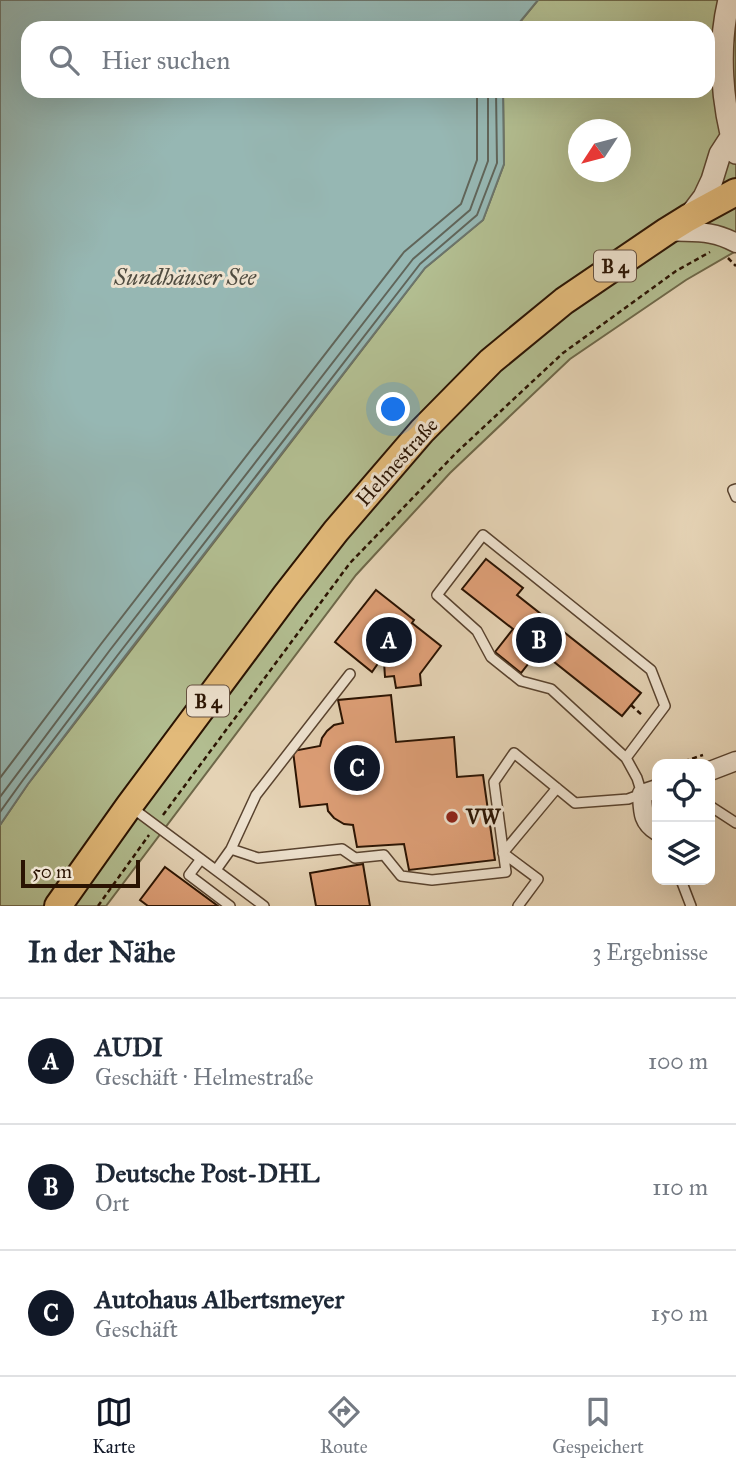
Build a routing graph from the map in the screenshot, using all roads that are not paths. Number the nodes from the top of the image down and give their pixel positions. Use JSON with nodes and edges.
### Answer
{"nodes":[{"id":1,"x":729,"y":0,"type":"edge"},
{"id":2,"x":734,"y":145,"type":"edge"},
{"id":3,"x":736,"y":192,"type":"edge"},
{"id":4,"x":677,"y":225,"type":"junction"},
{"id":5,"x":731,"y":250,"type":"edge"},
{"id":6,"x":736,"y":489,"type":"edge"},
{"id":7,"x":736,"y":497,"type":"edge"},
{"id":8,"x":350,"y":674,"type":"dead end"},
{"id":9,"x":626,"y":758,"type":"junction"},
{"id":10,"x":736,"y":761,"type":"edge"},
{"id":11,"x":715,"y":770,"type":"edge"},
{"id":12,"x":557,"y":788,"type":"junction"},
{"id":13,"x":650,"y":792,"type":"edge"},
{"id":14,"x":129,"y":806,"type":"junction"},
{"id":15,"x":715,"y":809,"type":"edge"},
{"id":16,"x":736,"y":823,"type":"edge"},
{"id":17,"x":652,"y":827,"type":"edge"},
{"id":18,"x":231,"y":849,"type":"junction"},
{"id":19,"x":503,"y":853,"type":"junction"},
{"id":20,"x":201,"y":859,"type":"junction"},
{"id":21,"x":216,"y":870,"type":"junction"},
{"id":22,"x":683,"y":885,"type":"edge"},
{"id":23,"x":58,"y":906,"type":"edge"},
{"id":24,"x":230,"y":906,"type":"edge"},
{"id":25,"x":264,"y":906,"type":"edge"},
{"id":26,"x":518,"y":906,"type":"edge"},
{"id":27,"x":691,"y":906,"type":"edge"}],
"edges":[{"from":1,"to":2,"type":"street"},
{"from":2,"to":4,"type":"street"},
{"from":3,"to":4,"type":"main road","name":"Helmestraße","number":"B 4"},
{"from":4,"to":5,"type":"street"},
{"from":4,"to":14,"type":"main road","name":"Helmestraße","number":"B 4"},
{"from":6,"to":7,"type":"lane"},
{"from":8,"to":18,"type":"lane"},
{"from":9,"to":9,"type":"lane"},
{"from":9,"to":13,"type":"lane"},
{"from":10,"to":11,"type":"street"},
{"from":12,"to":13,"type":"lane"},
{"from":12,"to":19,"type":"lane"},
{"from":12,"to":19,"type":"lane"},
{"from":13,"to":17,"type":"street"},
{"from":14,"to":20,"type":"lane"},
{"from":14,"to":23,"type":"main road","name":"Helmestraße","number":"B 4"},
{"from":15,"to":16,"type":"lane"},
{"from":18,"to":19,"type":"lane"},
{"from":18,"to":21,"type":"lane"},
{"from":19,"to":26,"type":"lane"},
{"from":20,"to":21,"type":"lane"},
{"from":20,"to":24,"type":"lane"},
{"from":21,"to":25,"type":"lane"},
{"from":22,"to":27,"type":"lane"}]}
